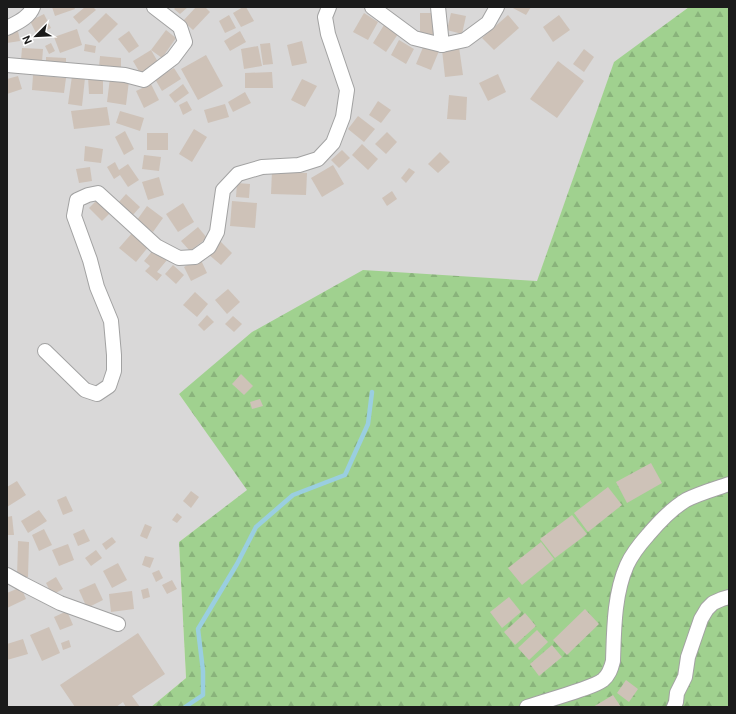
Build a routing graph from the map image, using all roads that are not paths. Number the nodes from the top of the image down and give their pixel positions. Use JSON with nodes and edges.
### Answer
{"nodes":[{"id":1,"x":33,"y":7,"type":"edge"},
{"id":2,"x":154,"y":7,"type":"edge"},
{"id":3,"x":329,"y":7,"type":"edge"},
{"id":4,"x":372,"y":7,"type":"edge"},
{"id":5,"x":438,"y":7,"type":"edge"},
{"id":6,"x":497,"y":7,"type":"edge"},
{"id":7,"x":7,"y":28,"type":"edge"},
{"id":8,"x":442,"y":45,"type":"junction"},
{"id":9,"x":7,"y":65,"type":"edge"},
{"id":10,"x":45,"y":351,"type":"dead end"},
{"id":11,"x":729,"y":484,"type":"edge"},
{"id":12,"x":7,"y":575,"type":"edge"},
{"id":13,"x":729,"y":597,"type":"edge"},
{"id":14,"x":118,"y":624,"type":"dead end"},
{"id":15,"x":527,"y":707,"type":"edge"},
{"id":16,"x":674,"y":707,"type":"edge"}],
"edges":[{"from":1,"to":7,"type":"street"},
{"from":2,"to":9,"type":"street"},
{"from":3,"to":10,"type":"street"},
{"from":4,"to":8,"type":"street"},
{"from":5,"to":8,"type":"street"},
{"from":6,"to":8,"type":"street"},
{"from":11,"to":15,"type":"street"},
{"from":12,"to":14,"type":"street"},
{"from":13,"to":16,"type":"street"}]}
